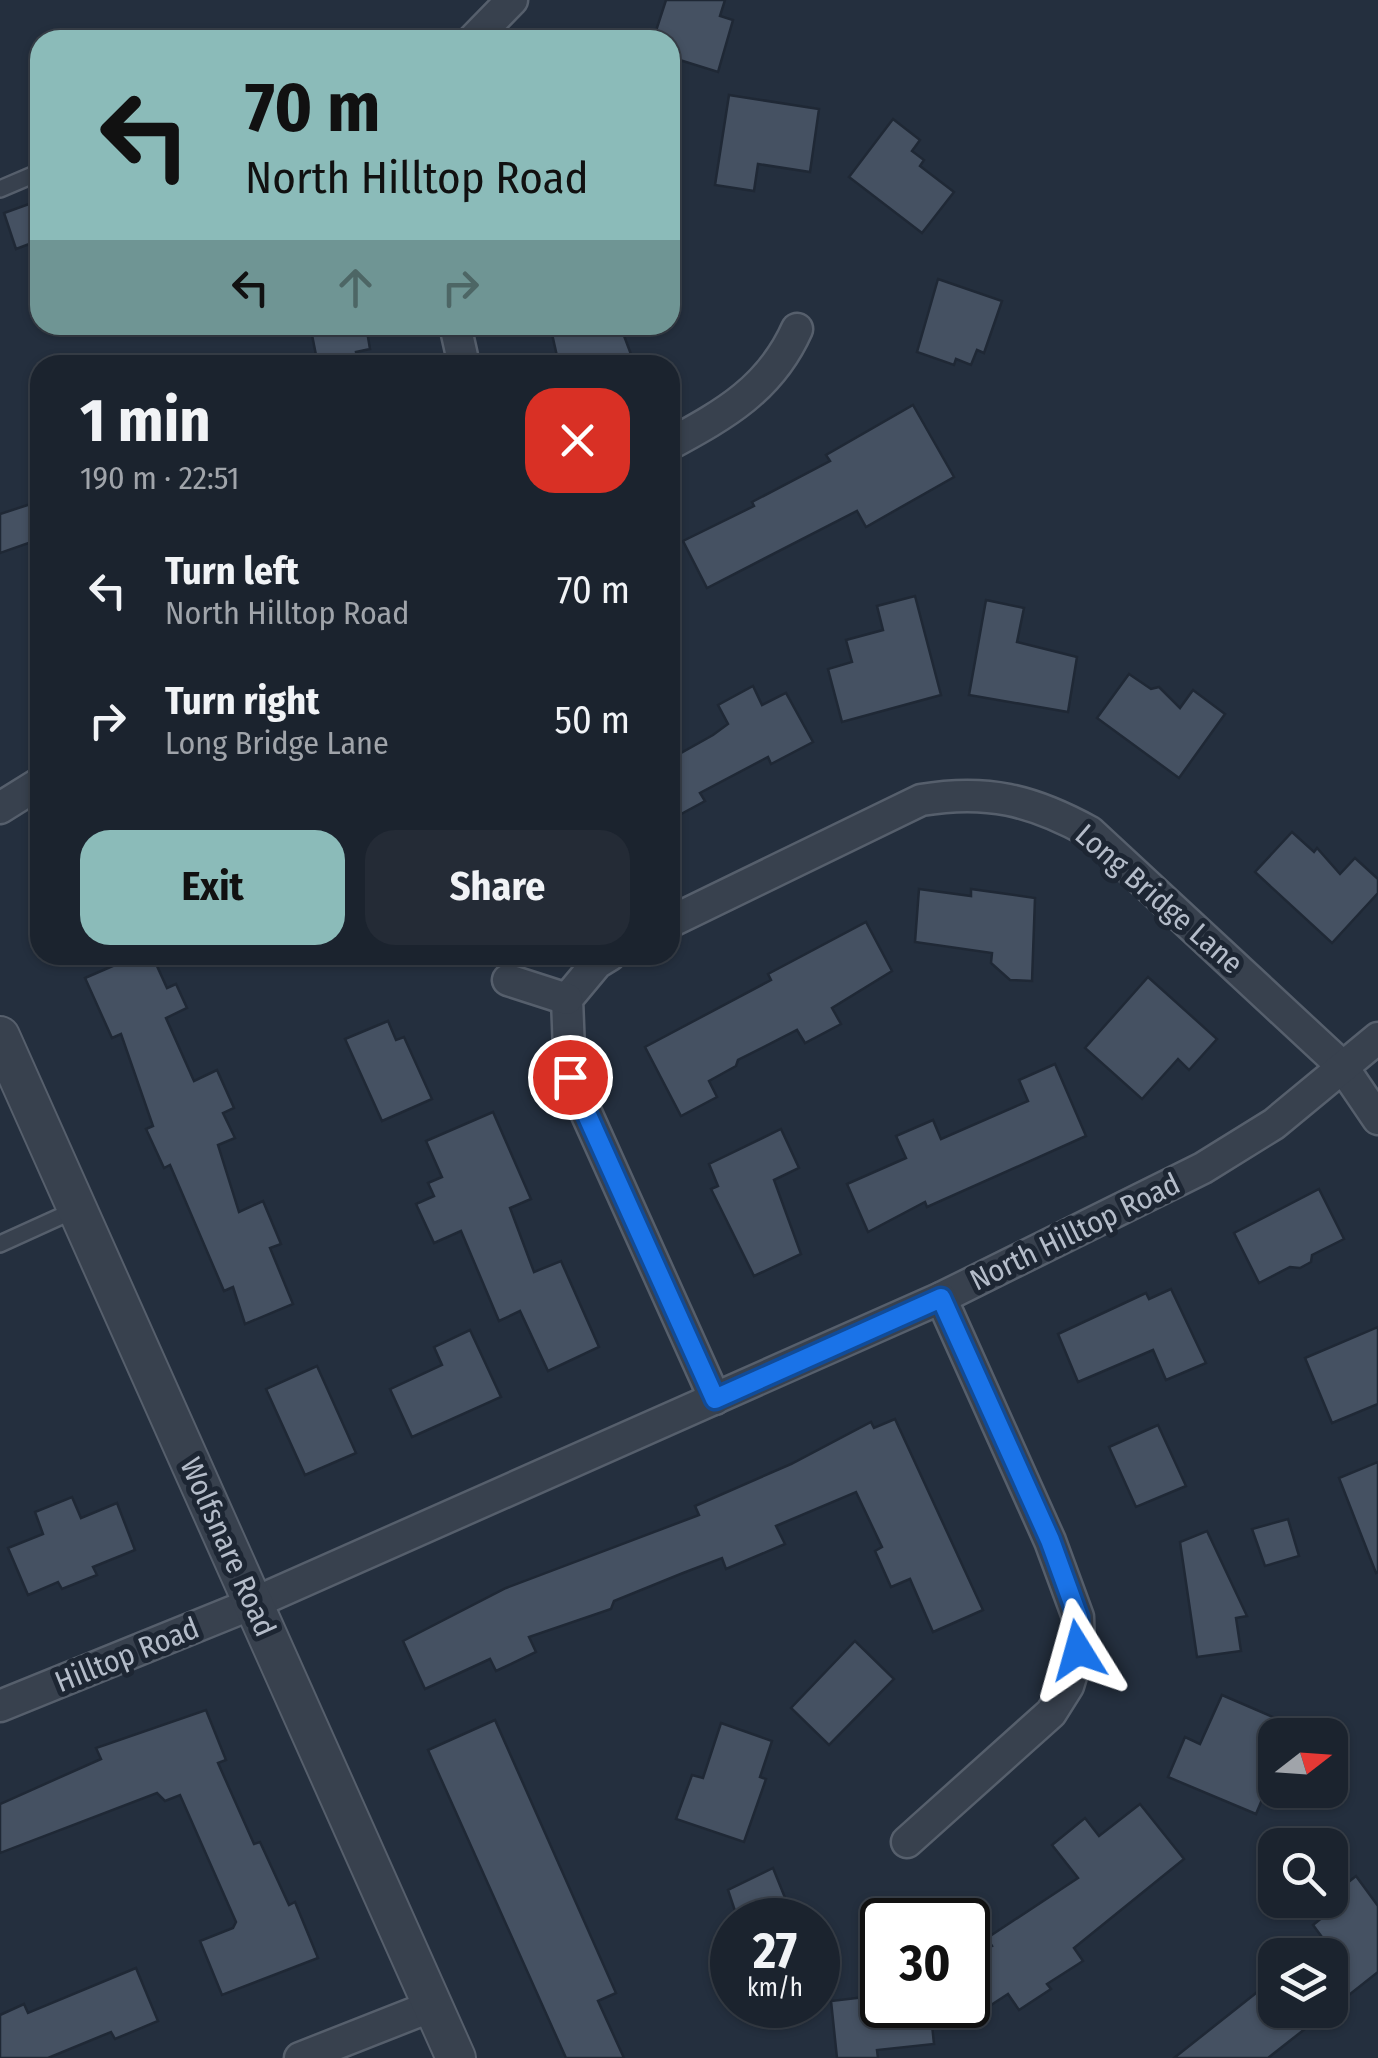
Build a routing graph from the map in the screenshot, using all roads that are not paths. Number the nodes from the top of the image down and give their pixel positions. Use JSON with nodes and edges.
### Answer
{"nodes":[{"id":1,"x":512,"y":0,"type":"edge"},
{"id":2,"x":483,"y":30,"type":"edge"},
{"id":3,"x":30,"y":176,"type":"edge"},
{"id":4,"x":0,"y":188,"type":"edge"},
{"id":5,"x":798,"y":330,"type":"dead end"},
{"id":6,"x":680,"y":439,"type":"edge"},
{"id":7,"x":30,"y":789,"type":"edge"},
{"id":8,"x":0,"y":808,"type":"edge"},
{"id":9,"x":680,"y":917,"type":"edge"},
{"id":10,"x":594,"y":965,"type":"edge"},
{"id":11,"x":508,"y":980,"type":"dead end"},
{"id":12,"x":567,"y":999,"type":"junction"},
{"id":13,"x":0,"y":1036,"type":"edge"},
{"id":14,"x":1378,"y":1038,"type":"edge"},
{"id":15,"x":1342,"y":1066,"type":"junction"},
{"id":16,"x":1378,"y":1120,"type":"edge"},
{"id":17,"x":77,"y":1209,"type":"junction"},
{"id":18,"x":0,"y":1244,"type":"edge"},
{"id":19,"x":941,"y":1298,"type":"junction"},
{"id":20,"x":715,"y":1399,"type":"junction"},
{"id":21,"x":254,"y":1603,"type":"junction"},
{"id":22,"x":0,"y":1706,"type":"edge"},
{"id":23,"x":907,"y":1842,"type":"dead end"},
{"id":24,"x":432,"y":2006,"type":"junction"},
{"id":25,"x":300,"y":2058,"type":"edge"},
{"id":26,"x":456,"y":2058,"type":"edge"}],
"edges":[{"from":1,"to":2,"type":"street"},
{"from":3,"to":4,"type":"lane"},
{"from":5,"to":6,"type":"street"},
{"from":7,"to":8,"type":"street"},
{"from":9,"to":15,"type":"street","name":"Long Bridge Lane"},
{"from":10,"to":12,"type":"street"},
{"from":11,"to":12,"type":"street"},
{"from":12,"to":20,"type":"street"},
{"from":13,"to":17,"type":"street","name":"Wolfsnare Road"},
{"from":14,"to":15,"type":"street","name":"North Hilltop Road"},
{"from":15,"to":16,"type":"street","name":"Long Bridge Lane"},
{"from":15,"to":19,"type":"street","name":"North Hilltop Road"},
{"from":17,"to":18,"type":"lane"},
{"from":17,"to":21,"type":"street","name":"Wolfsnare Road"},
{"from":19,"to":20,"type":"street","name":"North Hilltop Road"},
{"from":19,"to":23,"type":"street"},
{"from":20,"to":21,"type":"street","name":"North Hilltop Road"},
{"from":21,"to":22,"type":"street","name":"Hilltop Road"},
{"from":21,"to":24,"type":"street","name":"Wolfsnare Road"},
{"from":24,"to":25,"type":"street"},
{"from":24,"to":26,"type":"street","name":"Wolfsnare Road"}]}
